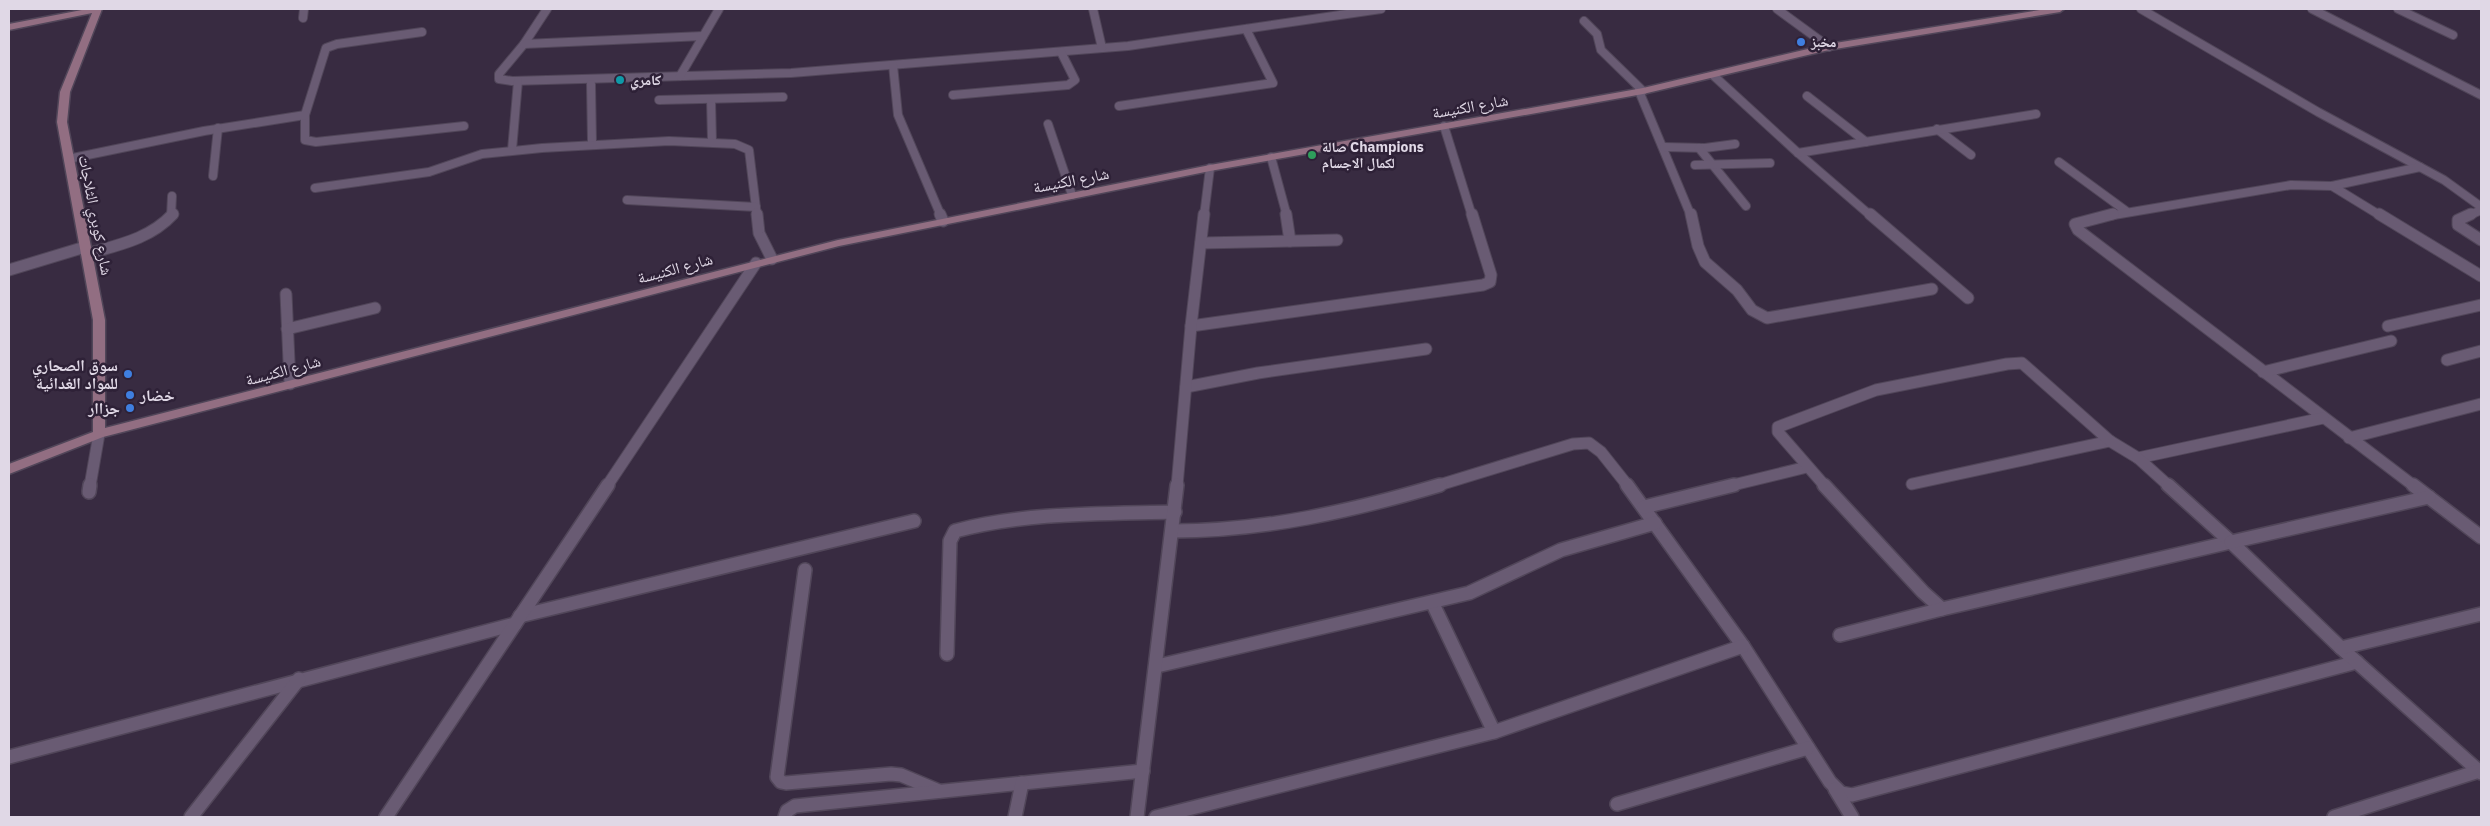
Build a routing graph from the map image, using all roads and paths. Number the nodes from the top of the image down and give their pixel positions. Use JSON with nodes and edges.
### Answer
{"nodes":[{"id":1,"x":98,"y":9,"type":"edge"},
{"id":2,"x":103,"y":9,"type":"edge"},
{"id":3,"x":304,"y":9,"type":"edge"},
{"id":4,"x":547,"y":9,"type":"edge"},
{"id":5,"x":719,"y":9,"type":"edge"},
{"id":6,"x":1093,"y":9,"type":"edge"},
{"id":7,"x":1320,"y":9,"type":"edge"},
{"id":8,"x":1381,"y":9,"type":"edge"},
{"id":9,"x":1778,"y":9,"type":"edge"},
{"id":10,"x":2060,"y":9,"type":"edge"},
{"id":11,"x":2141,"y":9,"type":"edge"},
{"id":12,"x":2312,"y":9,"type":"edge"},
{"id":13,"x":2398,"y":9,"type":"edge"},
{"id":14,"x":1329,"y":17,"type":"junction"},
{"id":15,"x":302,"y":18,"type":"dead end"},
{"id":16,"x":1584,"y":21,"type":"dead end"},
{"id":17,"x":9,"y":27,"type":"edge"},
{"id":18,"x":1246,"y":29,"type":"junction"},
{"id":19,"x":422,"y":32,"type":"dead end"},
{"id":20,"x":2453,"y":35,"type":"dead end"},
{"id":21,"x":703,"y":36,"type":"junction"},
{"id":22,"x":524,"y":44,"type":"junction"},
{"id":23,"x":1829,"y":47,"type":"junction"},
{"id":24,"x":1102,"y":48,"type":"junction"},
{"id":25,"x":1061,"y":52,"type":"junction"},
{"id":26,"x":893,"y":66,"type":"junction"},
{"id":27,"x":680,"y":76,"type":"junction"},
{"id":28,"x":1714,"y":76,"type":"junction"},
{"id":29,"x":518,"y":81,"type":"junction"},
{"id":30,"x":591,"y":84,"type":"dead end"},
{"id":31,"x":2477,"y":89,"type":"edge"},
{"id":32,"x":1641,"y":91,"type":"junction"},
{"id":33,"x":954,"y":95,"type":"dead end"},
{"id":34,"x":2481,"y":95,"type":"edge"},
{"id":35,"x":1807,"y":96,"type":"dead end"},
{"id":36,"x":783,"y":97,"type":"dead end"},
{"id":37,"x":711,"y":99,"type":"junction"},
{"id":38,"x":659,"y":100,"type":"dead end"},
{"id":39,"x":1119,"y":106,"type":"dead end"},
{"id":40,"x":2036,"y":114,"type":"dead end"},
{"id":41,"x":305,"y":115,"type":"junction"},
{"id":42,"x":1048,"y":124,"type":"dead end"},
{"id":43,"x":464,"y":126,"type":"dead end"},
{"id":44,"x":1444,"y":126,"type":"junction"},
{"id":45,"x":218,"y":128,"type":"junction"},
{"id":46,"x":1937,"y":129,"type":"junction"},
{"id":47,"x":712,"y":142,"type":"junction"},
{"id":48,"x":1866,"y":142,"type":"junction"},
{"id":49,"x":592,"y":143,"type":"junction"},
{"id":50,"x":1735,"y":144,"type":"dead end"},
{"id":51,"x":1664,"y":147,"type":"junction"},
{"id":52,"x":1700,"y":148,"type":"junction"},
{"id":53,"x":512,"y":150,"type":"junction"},
{"id":54,"x":1798,"y":153,"type":"junction"},
{"id":55,"x":1971,"y":155,"type":"dead end"},
{"id":56,"x":1271,"y":157,"type":"junction"},
{"id":57,"x":68,"y":160,"type":"junction"},
{"id":58,"x":2059,"y":162,"type":"dead end"},
{"id":59,"x":1770,"y":163,"type":"dead end"},
{"id":60,"x":1695,"y":165,"type":"dead end"},
{"id":61,"x":1714,"y":165,"type":"junction"},
{"id":62,"x":2420,"y":167,"type":"junction"},
{"id":63,"x":1210,"y":168,"type":"junction"},
{"id":64,"x":213,"y":176,"type":"dead end"},
{"id":65,"x":2332,"y":186,"type":"junction"},
{"id":66,"x":315,"y":188,"type":"dead end"},
{"id":67,"x":1072,"y":195,"type":"junction"},
{"id":68,"x":172,"y":196,"type":"dead end"},
{"id":69,"x":627,"y":200,"type":"dead end"},
{"id":70,"x":1746,"y":206,"type":"dead end"},
{"id":71,"x":756,"y":207,"type":"junction"},
{"id":72,"x":2126,"y":211,"type":"junction"},
{"id":73,"x":943,"y":221,"type":"junction"},
{"id":74,"x":1337,"y":240,"type":"dead end"},
{"id":75,"x":2481,"y":240,"type":"edge"},
{"id":76,"x":1290,"y":241,"type":"junction"},
{"id":77,"x":1201,"y":244,"type":"junction"},
{"id":78,"x":86,"y":250,"type":"junction"},
{"id":79,"x":772,"y":259,"type":"junction"},
{"id":80,"x":756,"y":263,"type":"junction"},
{"id":81,"x":9,"y":270,"type":"edge"},
{"id":82,"x":2481,"y":276,"type":"edge"},
{"id":83,"x":1932,"y":289,"type":"dead end"},
{"id":84,"x":286,"y":294,"type":"dead end"},
{"id":85,"x":1968,"y":298,"type":"dead end"},
{"id":86,"x":2481,"y":305,"type":"edge"},
{"id":87,"x":375,"y":308,"type":"dead end"},
{"id":88,"x":1191,"y":326,"type":"junction"},
{"id":89,"x":2388,"y":326,"type":"dead end"},
{"id":90,"x":287,"y":329,"type":"junction"},
{"id":91,"x":2391,"y":341,"type":"dead end"},
{"id":92,"x":1426,"y":349,"type":"dead end"},
{"id":93,"x":2481,"y":351,"type":"edge"},
{"id":94,"x":2448,"y":360,"type":"dead end"},
{"id":95,"x":2263,"y":372,"type":"junction"},
{"id":96,"x":290,"y":384,"type":"junction"},
{"id":97,"x":1186,"y":387,"type":"junction"},
{"id":98,"x":2481,"y":404,"type":"edge"},
{"id":99,"x":2324,"y":418,"type":"junction"},
{"id":100,"x":99,"y":434,"type":"junction"},
{"id":101,"x":2349,"y":438,"type":"junction"},
{"id":102,"x":2110,"y":441,"type":"junction"},
{"id":103,"x":2138,"y":458,"type":"junction"},
{"id":104,"x":1807,"y":467,"type":"junction"},
{"id":105,"x":9,"y":469,"type":"edge"},
{"id":106,"x":1912,"y":484,"type":"dead end"},
{"id":107,"x":89,"y":492,"type":"dead end"},
{"id":108,"x":2429,"y":497,"type":"junction"},
{"id":109,"x":1644,"y":507,"type":"junction"},
{"id":110,"x":1175,"y":512,"type":"junction"},
{"id":111,"x":914,"y":521,"type":"dead end"},
{"id":112,"x":1655,"y":523,"type":"junction"},
{"id":113,"x":1173,"y":531,"type":"junction"},
{"id":114,"x":2481,"y":537,"type":"edge"},
{"id":115,"x":2231,"y":542,"type":"junction"},
{"id":116,"x":805,"y":570,"type":"dead end"},
{"id":117,"x":1432,"y":602,"type":"junction"},
{"id":118,"x":1942,"y":609,"type":"junction"},
{"id":119,"x":2481,"y":614,"type":"edge"},
{"id":120,"x":518,"y":620,"type":"junction"},
{"id":121,"x":1840,"y":635,"type":"dead end"},
{"id":122,"x":1744,"y":646,"type":"junction"},
{"id":123,"x":2341,"y":648,"type":"junction"},
{"id":124,"x":947,"y":654,"type":"dead end"},
{"id":125,"x":2357,"y":662,"type":"junction"},
{"id":126,"x":1157,"y":666,"type":"junction"},
{"id":127,"x":298,"y":679,"type":"junction"},
{"id":128,"x":1494,"y":732,"type":"junction"},
{"id":129,"x":1808,"y":748,"type":"junction"},
{"id":130,"x":9,"y":757,"type":"edge"},
{"id":131,"x":1143,"y":771,"type":"junction"},
{"id":132,"x":2480,"y":772,"type":"edge"},
{"id":133,"x":1830,"y":782,"type":"junction"},
{"id":134,"x":1022,"y":783,"type":"junction"},
{"id":135,"x":939,"y":791,"type":"junction"},
{"id":136,"x":1617,"y":804,"type":"dead end"},
{"id":137,"x":191,"y":817,"type":"edge"},
{"id":138,"x":386,"y":817,"type":"edge"},
{"id":139,"x":785,"y":817,"type":"edge"},
{"id":140,"x":1015,"y":817,"type":"edge"},
{"id":141,"x":1137,"y":817,"type":"edge"},
{"id":142,"x":1156,"y":817,"type":"edge"},
{"id":143,"x":1852,"y":817,"type":"edge"},
{"id":144,"x":2334,"y":817,"type":"edge"}],
"edges":[{"from":1,"to":2,"type":"street"},
{"from":1,"to":17,"type":"main road"},
{"from":1,"to":57,"type":"main road","name":"شارع كوبري الثلاجات"},
{"from":3,"to":15,"type":"street"},
{"from":4,"to":22,"type":"street"},
{"from":5,"to":21,"type":"street"},
{"from":6,"to":24,"type":"street"},
{"from":7,"to":14,"type":"street"},
{"from":8,"to":14,"type":"street"},
{"from":9,"to":23,"type":"street"},
{"from":10,"to":23,"type":"main road","name":"شارع الكنيسة"},
{"from":11,"to":62,"type":"street"},
{"from":12,"to":31,"type":"street"},
{"from":13,"to":20,"type":"street"},
{"from":14,"to":18,"type":"street"},
{"from":16,"to":32,"type":"street"},
{"from":18,"to":24,"type":"street"},
{"from":18,"to":39,"type":"street"},
{"from":19,"to":41,"type":"street"},
{"from":21,"to":22,"type":"street"},
{"from":21,"to":27,"type":"street"},
{"from":22,"to":29,"type":"street"},
{"from":23,"to":28,"type":"main road","name":"شارع الكنيسة"},
{"from":24,"to":25,"type":"street"},
{"from":25,"to":26,"type":"street"},
{"from":25,"to":33,"type":"street"},
{"from":26,"to":27,"type":"street"},
{"from":26,"to":73,"type":"street"},
{"from":27,"to":29,"type":"street"},
{"from":28,"to":32,"type":"main road","name":"شارع الكنيسة"},
{"from":28,"to":54,"type":"street"},
{"from":29,"to":53,"type":"street"},
{"from":30,"to":49,"type":"street"},
{"from":31,"to":34,"type":"street"},
{"from":32,"to":44,"type":"main road","name":"شارع الكنيسة"},
{"from":32,"to":51,"type":"street"},
{"from":35,"to":48,"type":"street"},
{"from":36,"to":37,"type":"street"},
{"from":37,"to":38,"type":"street"},
{"from":37,"to":47,"type":"street"},
{"from":40,"to":46,"type":"street"},
{"from":41,"to":43,"type":"street"},
{"from":41,"to":45,"type":"street"},
{"from":42,"to":67,"type":"street"},
{"from":44,"to":56,"type":"main road","name":"شارع الكنيسة"},
{"from":44,"to":88,"type":"street"},
{"from":45,"to":57,"type":"street"},
{"from":45,"to":64,"type":"street"},
{"from":46,"to":48,"type":"street"},
{"from":46,"to":55,"type":"street"},
{"from":47,"to":49,"type":"street"},
{"from":47,"to":71,"type":"street"},
{"from":48,"to":54,"type":"street"},
{"from":49,"to":53,"type":"street"},
{"from":50,"to":52,"type":"street"},
{"from":51,"to":52,"type":"street"},
{"from":51,"to":83,"type":"street"},
{"from":52,"to":61,"type":"street"},
{"from":53,"to":66,"type":"street"},
{"from":54,"to":85,"type":"street"},
{"from":56,"to":63,"type":"main road","name":"شارع الكنيسة"},
{"from":56,"to":76,"type":"street"},
{"from":57,"to":78,"type":"main road","name":"شارع كوبري الثلاجات"},
{"from":58,"to":72,"type":"street"},
{"from":59,"to":61,"type":"street"},
{"from":60,"to":61,"type":"street"},
{"from":61,"to":70,"type":"street"},
{"from":62,"to":65,"type":"street"},
{"from":62,"to":75,"type":"street"},
{"from":63,"to":67,"type":"main road","name":"شارع الكنيسة"},
{"from":63,"to":77,"type":"street"},
{"from":65,"to":72,"type":"street"},
{"from":65,"to":82,"type":"street"},
{"from":67,"to":73,"type":"main road","name":"شارع الكنيسة"},
{"from":68,"to":78,"type":"street"},
{"from":69,"to":71,"type":"street"},
{"from":71,"to":79,"type":"street"},
{"from":72,"to":95,"type":"street"},
{"from":73,"to":79,"type":"main road","name":"شارع الكنيسة"},
{"from":74,"to":76,"type":"street"},
{"from":76,"to":77,"type":"street"},
{"from":77,"to":88,"type":"street"},
{"from":78,"to":81,"type":"street"},
{"from":78,"to":100,"type":"main road","name":"شارع كوبري الثلاجات"},
{"from":79,"to":80,"type":"main road","name":"شارع الكنيسة"},
{"from":80,"to":96,"type":"main road","name":"شارع الكنيسة"},
{"from":80,"to":120,"type":"street"},
{"from":84,"to":90,"type":"street"},
{"from":86,"to":89,"type":"street"},
{"from":87,"to":90,"type":"street"},
{"from":88,"to":97,"type":"street"},
{"from":90,"to":96,"type":"street"},
{"from":91,"to":95,"type":"street"},
{"from":92,"to":97,"type":"street"},
{"from":93,"to":94,"type":"street"},
{"from":95,"to":99,"type":"street"},
{"from":96,"to":100,"type":"main road","name":"شارع الكنيسة"},
{"from":97,"to":110,"type":"street"},
{"from":98,"to":101,"type":"street"},
{"from":99,"to":101,"type":"street"},
{"from":99,"to":103,"type":"street"},
{"from":100,"to":105,"type":"main road","name":"شارع الكنيسة"},
{"from":100,"to":107,"type":"street"},
{"from":101,"to":108,"type":"street"},
{"from":102,"to":103,"type":"street"},
{"from":102,"to":104,"type":"street"},
{"from":102,"to":106,"type":"street"},
{"from":103,"to":115,"type":"street"},
{"from":104,"to":109,"type":"street"},
{"from":104,"to":118,"type":"street"},
{"from":108,"to":114,"type":"street"},
{"from":108,"to":115,"type":"street"},
{"from":109,"to":112,"type":"street"},
{"from":109,"to":113,"type":"street"},
{"from":110,"to":113,"type":"street"},
{"from":110,"to":124,"type":"street"},
{"from":111,"to":120,"type":"street"},
{"from":112,"to":117,"type":"street"},
{"from":112,"to":122,"type":"street"},
{"from":113,"to":126,"type":"street"},
{"from":115,"to":118,"type":"street"},
{"from":115,"to":123,"type":"street"},
{"from":116,"to":135,"type":"street"},
{"from":117,"to":126,"type":"street"},
{"from":117,"to":128,"type":"street"},
{"from":118,"to":121,"type":"street"},
{"from":119,"to":123,"type":"street"},
{"from":120,"to":127,"type":"street"},
{"from":120,"to":138,"type":"street"},
{"from":122,"to":128,"type":"street"},
{"from":122,"to":129,"type":"street"},
{"from":123,"to":125,"type":"street"},
{"from":125,"to":132,"type":"street"},
{"from":125,"to":133,"type":"street"},
{"from":126,"to":131,"type":"street"},
{"from":127,"to":130,"type":"street"},
{"from":127,"to":137,"type":"street"},
{"from":128,"to":142,"type":"street"},
{"from":129,"to":133,"type":"street"},
{"from":129,"to":136,"type":"street"},
{"from":131,"to":134,"type":"street"},
{"from":131,"to":141,"type":"street"},
{"from":132,"to":144,"type":"street"},
{"from":133,"to":143,"type":"street"},
{"from":134,"to":135,"type":"street"},
{"from":134,"to":140,"type":"street"},
{"from":135,"to":139,"type":"street"}]}
